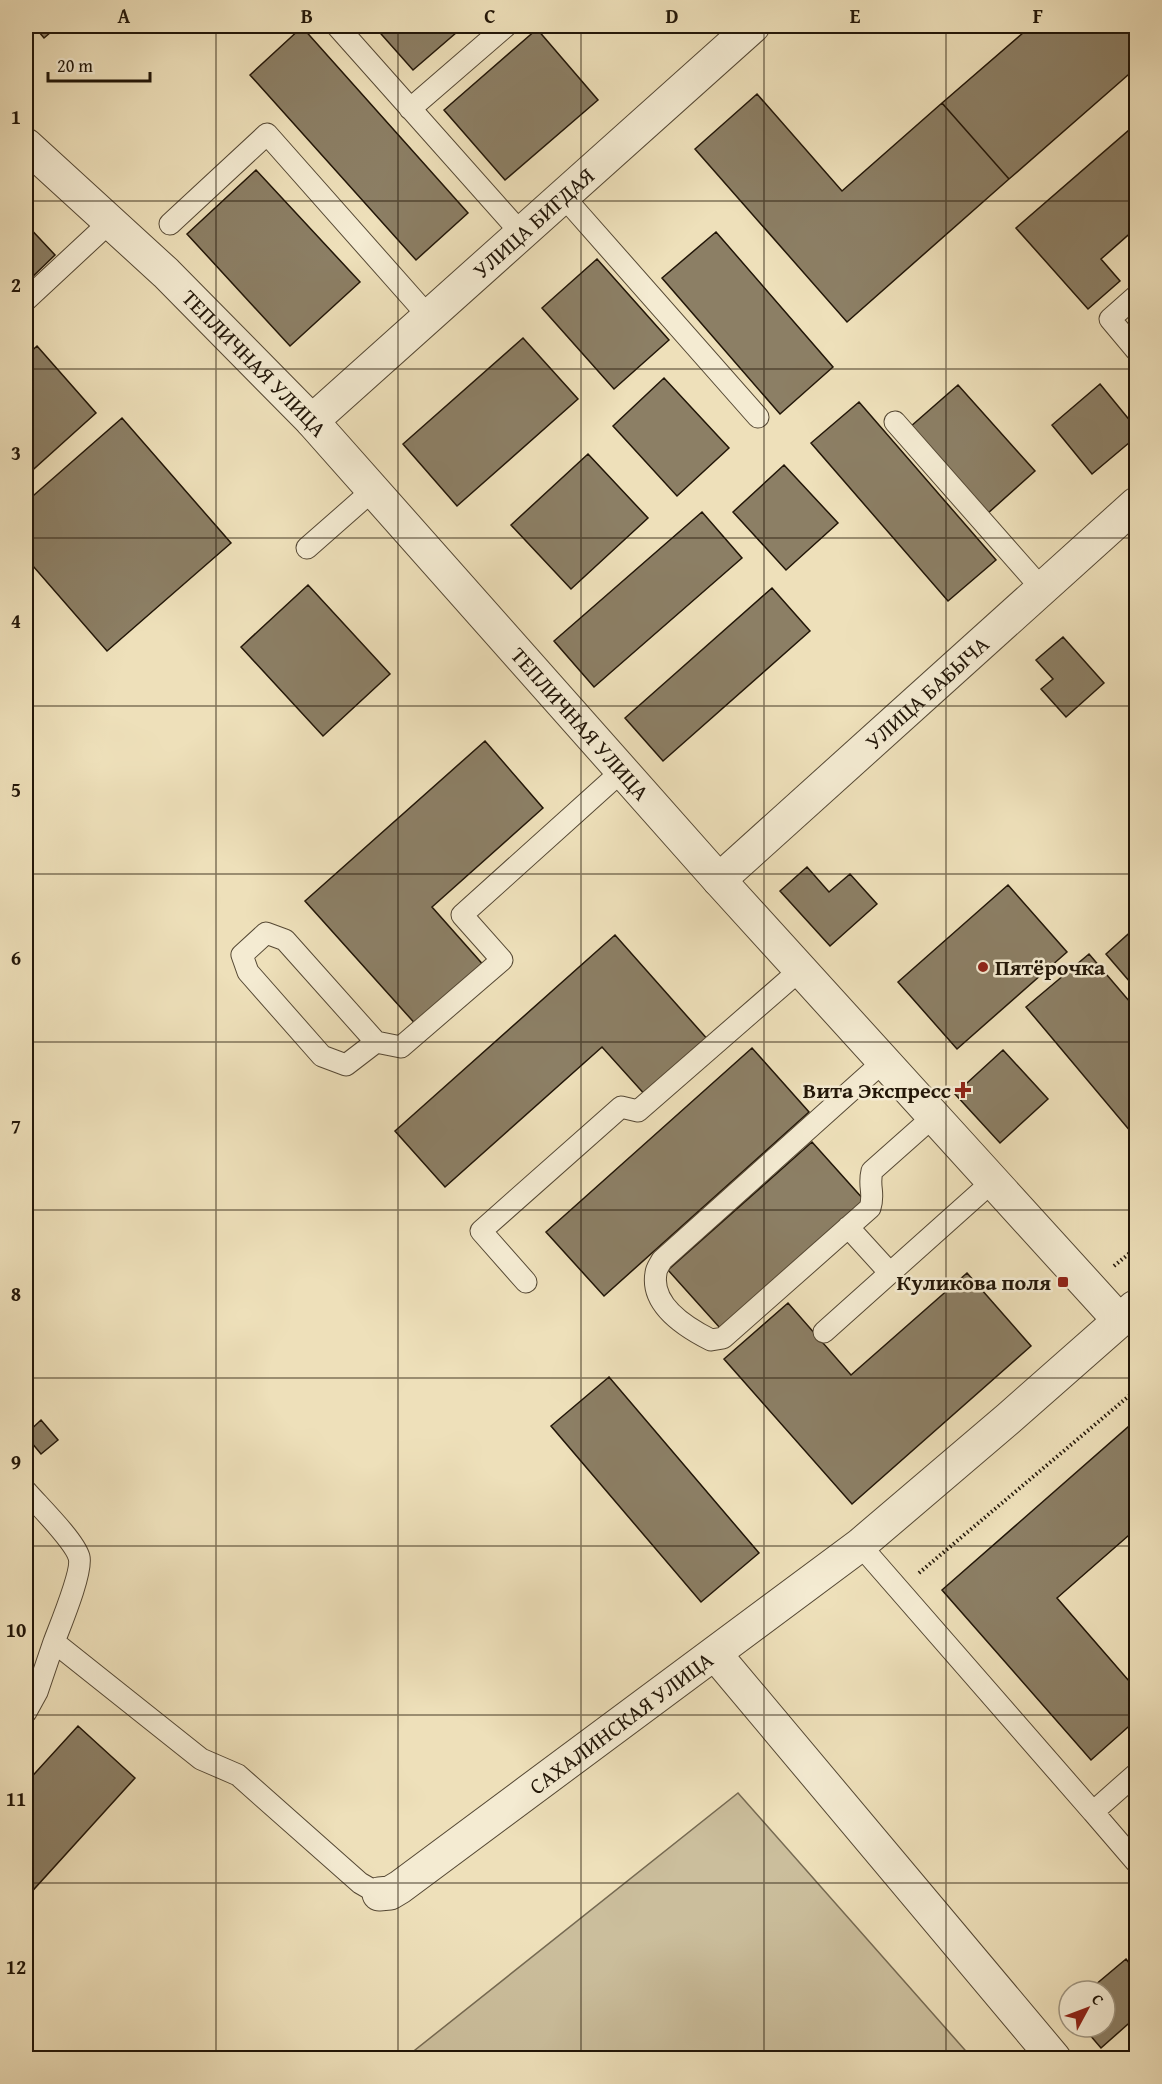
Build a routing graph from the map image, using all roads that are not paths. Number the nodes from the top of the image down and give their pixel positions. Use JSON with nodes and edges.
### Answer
{"nodes":[{"id":1,"x":337,"y":26,"type":"edge"},
{"id":2,"x":506,"y":26,"type":"edge"},
{"id":3,"x":753,"y":26,"type":"edge"},
{"id":4,"x":410,"y":109,"type":"junction"},
{"id":5,"x":26,"y":145,"type":"edge"},
{"id":6,"x":563,"y":196,"type":"junction"},
{"id":7,"x":110,"y":222,"type":"junction"},
{"id":8,"x":170,"y":224,"type":"dead end"},
{"id":9,"x":522,"y":234,"type":"junction"},
{"id":10,"x":1137,"y":296,"type":"edge"},
{"id":11,"x":26,"y":300,"type":"edge"},
{"id":12,"x":429,"y":317,"type":"junction"},
{"id":13,"x":1137,"y":350,"type":"edge"},
{"id":14,"x":758,"y":417,"type":"dead end"},
{"id":15,"x":312,"y":421,"type":"junction"},
{"id":16,"x":895,"y":422,"type":"dead end"},
{"id":17,"x":373,"y":490,"type":"junction"},
{"id":18,"x":1137,"y":504,"type":"edge"},
{"id":19,"x":307,"y":548,"type":"dead end"},
{"id":20,"x":1043,"y":590,"type":"junction"},
{"id":21,"x":622,"y":771,"type":"junction"},
{"id":22,"x":719,"y":880,"type":"junction"},
{"id":23,"x":800,"y":970,"type":"junction"},
{"id":24,"x":376,"y":1042,"type":"junction"},
{"id":25,"x":884,"y":1061,"type":"junction"},
{"id":26,"x":934,"y":1116,"type":"junction"},
{"id":27,"x":993,"y":1181,"type":"junction"},
{"id":28,"x":848,"y":1227,"type":"junction"},
{"id":29,"x":890,"y":1273,"type":"junction"},
{"id":30,"x":526,"y":1282,"type":"dead end"},
{"id":31,"x":1128,"y":1313,"type":"edge"},
{"id":32,"x":824,"y":1332,"type":"dead end"},
{"id":33,"x":26,"y":1491,"type":"edge"},
{"id":34,"x":860,"y":1545,"type":"junction"},
{"id":35,"x":54,"y":1642,"type":"junction"},
{"id":36,"x":715,"y":1654,"type":"junction"},
{"id":37,"x":26,"y":1712,"type":"edge"},
{"id":38,"x":1137,"y":1774,"type":"edge"},
{"id":39,"x":1093,"y":1812,"type":"junction"},
{"id":40,"x":1137,"y":1863,"type":"edge"},
{"id":41,"x":379,"y":1894,"type":"joint"},
{"id":42,"x":1054,"y":2058,"type":"edge"}],
"edges":[{"from":1,"to":4,"type":"lane"},
{"from":2,"to":4,"type":"lane"},
{"from":3,"to":6,"type":"street","name":"УЛИЦА БИГДАЯ"},
{"from":4,"to":9,"type":"lane"},
{"from":5,"to":7,"type":"street","name":"ТЕПЛИЧНАЯ УЛИЦА"},
{"from":6,"to":9,"type":"street","name":"УЛИЦА БИГДАЯ"},
{"from":6,"to":14,"type":"lane"},
{"from":7,"to":11,"type":"lane"},
{"from":7,"to":15,"type":"street","name":"ТЕПЛИЧНАЯ УЛИЦА"},
{"from":8,"to":12,"type":"lane"},
{"from":9,"to":12,"type":"street","name":"УЛИЦА БИГДАЯ"},
{"from":10,"to":13,"type":"lane"},
{"from":12,"to":15,"type":"street","name":"УЛИЦА БИГДАЯ"},
{"from":15,"to":17,"type":"street","name":"ТЕПЛИЧНАЯ УЛИЦА"},
{"from":16,"to":20,"type":"lane"},
{"from":17,"to":19,"type":"lane"},
{"from":17,"to":21,"type":"street","name":"ТЕПЛИЧНАЯ УЛИЦА"},
{"from":18,"to":20,"type":"street","name":"УЛИЦА БАБЫЧА"},
{"from":20,"to":22,"type":"street","name":"УЛИЦА БАБЫЧА"},
{"from":21,"to":22,"type":"street","name":"ТЕПЛИЧНАЯ УЛИЦА"},
{"from":21,"to":24,"type":"lane"},
{"from":22,"to":23,"type":"street","name":"ТЕПЛИЧНАЯ УЛИЦА"},
{"from":23,"to":25,"type":"street","name":"ТЕПЛИЧНАЯ УЛИЦА"},
{"from":23,"to":30,"type":"lane"},
{"from":24,"to":24,"type":"lane"},
{"from":25,"to":26,"type":"street","name":"ТЕПЛИЧНАЯ УЛИЦА"},
{"from":25,"to":28,"type":"lane"},
{"from":26,"to":27,"type":"street","name":"ТЕПЛИЧНАЯ УЛИЦА"},
{"from":26,"to":28,"type":"lane"},
{"from":27,"to":29,"type":"lane"},
{"from":27,"to":31,"type":"street","name":"ТЕПЛИЧНАЯ УЛИЦА"},
{"from":28,"to":29,"type":"lane"},
{"from":29,"to":32,"type":"lane"},
{"from":31,"to":34,"type":"street","name":"САХАЛИНСКАЯ УЛИЦА"},
{"from":33,"to":35,"type":"lane"},
{"from":34,"to":36,"type":"street","name":"САХАЛИНСКАЯ УЛИЦА"},
{"from":34,"to":39,"type":"lane"},
{"from":35,"to":37,"type":"lane"},
{"from":35,"to":41,"type":"lane"},
{"from":36,"to":41,"type":"street","name":"САХАЛИНСКАЯ УЛИЦА"},
{"from":36,"to":42,"type":"street"},
{"from":38,"to":39,"type":"lane"},
{"from":39,"to":40,"type":"lane"}]}
